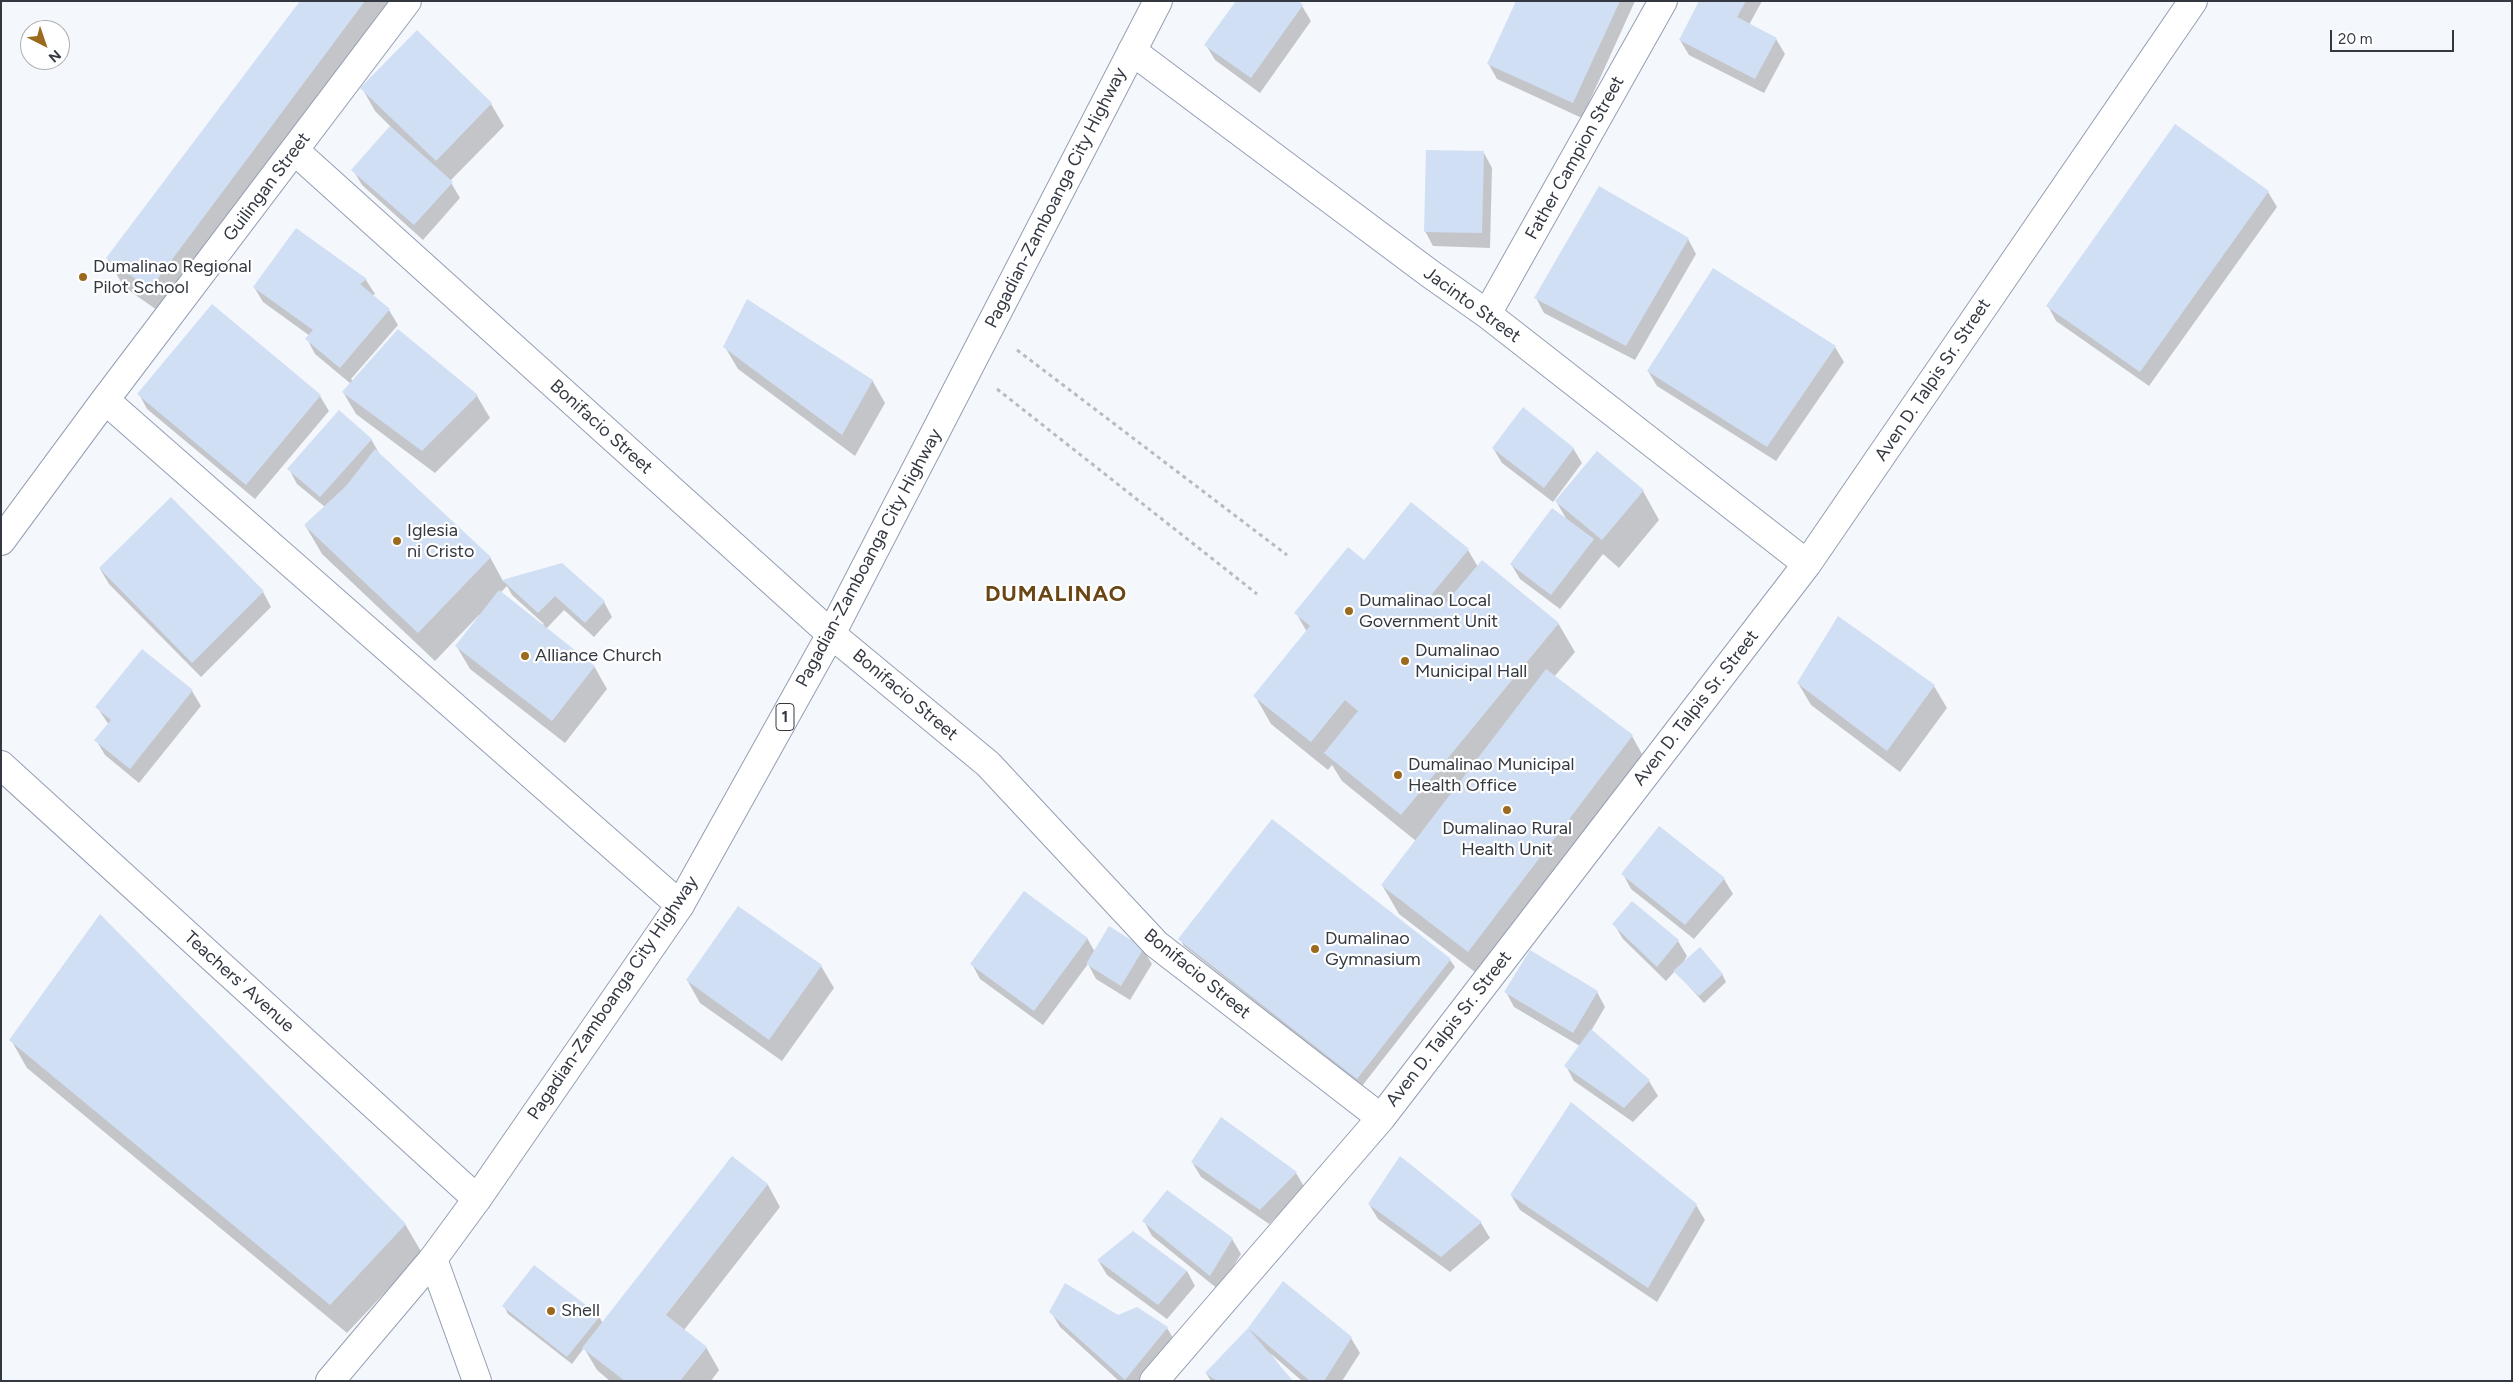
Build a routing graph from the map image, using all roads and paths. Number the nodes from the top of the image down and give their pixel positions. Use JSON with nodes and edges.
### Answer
{"nodes":[{"id":1,"x":407,"y":1,"type":"edge"},
{"id":2,"x":1158,"y":1,"type":"edge"},
{"id":3,"x":1663,"y":1,"type":"edge"},
{"id":4,"x":2193,"y":1,"type":"edge"},
{"id":5,"x":1132,"y":51,"type":"junction"},
{"id":6,"x":294,"y":150,"type":"junction"},
{"id":7,"x":1487,"y":314,"type":"junction"},
{"id":8,"x":988,"y":328,"type":"junction"},
{"id":9,"x":969,"y":368,"type":"junction"},
{"id":10,"x":105,"y":400,"type":"junction"},
{"id":11,"x":1,"y":541,"type":"edge"},
{"id":12,"x":1287,"y":555,"type":"dead end"},
{"id":13,"x":1807,"y":564,"type":"junction"},
{"id":14,"x":1257,"y":594,"type":"dead end"},
{"id":15,"x":832,"y":634,"type":"junction"},
{"id":16,"x":1,"y":765,"type":"edge"},
{"id":17,"x":680,"y":905,"type":"junction"},
{"id":18,"x":1381,"y":1118,"type":"junction"},
{"id":19,"x":477,"y":1199,"type":"junction"},
{"id":20,"x":433,"y":1258,"type":"junction"},
{"id":21,"x":330,"y":1381,"type":"edge"},
{"id":22,"x":477,"y":1381,"type":"edge"},
{"id":23,"x":1154,"y":1381,"type":"edge"}],
"edges":[{"from":1,"to":6,"type":"main road","name":"Guilingan Street"},
{"from":2,"to":5,"type":"main road","name":"Pagadian-Zamboanga City Highway","number":"1"},
{"from":3,"to":7,"type":"main road","name":"Father Campion Street"},
{"from":4,"to":13,"type":"main road","name":"Aven D. Talpis Sr. Street"},
{"from":5,"to":7,"type":"main road","name":"Jacinto Street"},
{"from":5,"to":8,"type":"main road","name":"Pagadian-Zamboanga City Highway","number":"1"},
{"from":6,"to":10,"type":"main road","name":"Guilingan Street"},
{"from":6,"to":15,"type":"main road","name":"Bonifacio Street"},
{"from":7,"to":13,"type":"main road","name":"Jacinto Street"},
{"from":8,"to":9,"type":"main road","name":"Pagadian-Zamboanga City Highway","number":"1"},
{"from":8,"to":12,"type":"path"},
{"from":9,"to":14,"type":"path"},
{"from":9,"to":15,"type":"main road","name":"Pagadian-Zamboanga City Highway","number":"1"},
{"from":10,"to":11,"type":"main road","name":"Guilingan Street"},
{"from":10,"to":17,"type":"main road"},
{"from":13,"to":18,"type":"main road","name":"Aven D. Talpis Sr. Street"},
{"from":15,"to":17,"type":"main road","name":"Pagadian-Zamboanga City Highway","number":"1"},
{"from":15,"to":18,"type":"main road","name":"Bonifacio Street"},
{"from":16,"to":19,"type":"main road","name":"Teachers' Avenue"},
{"from":17,"to":19,"type":"main road","name":"Pagadian-Zamboanga City Highway","number":"1"},
{"from":18,"to":23,"type":"main road","name":"Aven D. Talpis Sr. Street"},
{"from":19,"to":20,"type":"main road","name":"Pagadian-Zamboanga City Highway","number":"1"},
{"from":20,"to":21,"type":"main road","name":"Pagadian-Zamboanga City Highway","number":"1"},
{"from":20,"to":22,"type":"main road"}]}
